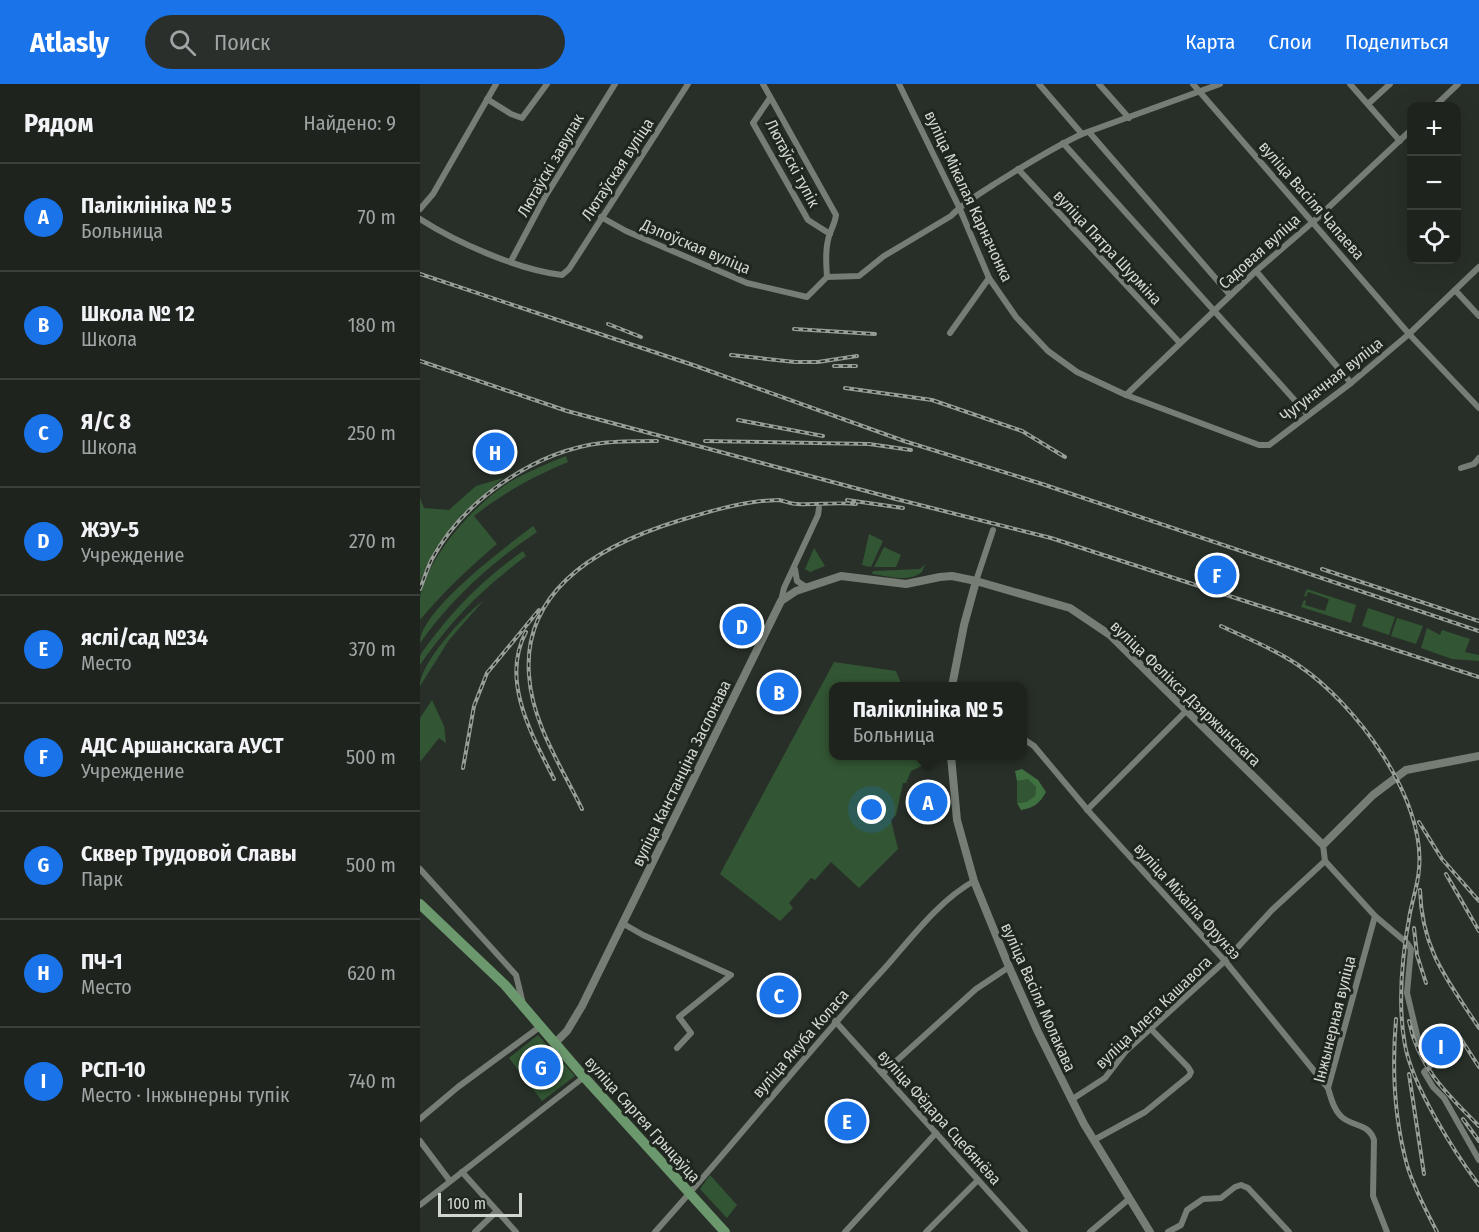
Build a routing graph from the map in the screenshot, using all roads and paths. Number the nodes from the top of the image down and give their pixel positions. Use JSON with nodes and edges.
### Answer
{"nodes":[{"id":1,"x":496,"y":84,"type":"edge"},
{"id":2,"x":547,"y":84,"type":"edge"},
{"id":3,"x":615,"y":84,"type":"edge"},
{"id":4,"x":763,"y":84,"type":"edge"},
{"id":5,"x":899,"y":84,"type":"edge"},
{"id":6,"x":1039,"y":84,"type":"edge"},
{"id":7,"x":1099,"y":84,"type":"edge"},
{"id":8,"x":1193,"y":84,"type":"edge"},
{"id":9,"x":1220,"y":84,"type":"edge"},
{"id":10,"x":1350,"y":84,"type":"edge"},
{"id":11,"x":1390,"y":84,"type":"edge"},
{"id":12,"x":1458,"y":84,"type":"edge"},
{"id":13,"x":686,"y":85,"type":"edge"},
{"id":14,"x":1200,"y":92,"type":"junction"},
{"id":15,"x":770,"y":98,"type":"junction"},
{"id":16,"x":487,"y":99,"type":"junction"},
{"id":17,"x":1439,"y":102,"type":"edge"},
{"id":18,"x":1368,"y":104,"type":"junction"},
{"id":19,"x":1129,"y":118,"type":"junction"},
{"id":20,"x":1089,"y":132,"type":"junction"},
{"id":21,"x":1082,"y":134,"type":"junction"},
{"id":22,"x":1407,"y":134,"type":"edge"},
{"id":23,"x":1400,"y":141,"type":"junction"},
{"id":24,"x":1063,"y":143,"type":"junction"},
{"id":25,"x":1018,"y":169,"type":"junction"},
{"id":26,"x":420,"y":195,"type":"edge"},
{"id":27,"x":422,"y":206,"type":"edge"},
{"id":28,"x":959,"y":207,"type":"junction"},
{"id":29,"x":601,"y":217,"type":"junction"},
{"id":30,"x":420,"y":219,"type":"edge"},
{"id":31,"x":1314,"y":221,"type":"junction"},
{"id":32,"x":830,"y":234,"type":"junction"},
{"id":33,"x":511,"y":261,"type":"junction"},
{"id":34,"x":1479,"y":267,"type":"edge"},
{"id":35,"x":1256,"y":271,"type":"junction"},
{"id":36,"x":827,"y":277,"type":"junction"},
{"id":37,"x":989,"y":278,"type":"junction"},
{"id":38,"x":1455,"y":290,"type":"junction"},
{"id":39,"x":1230,"y":295,"type":"junction"},
{"id":40,"x":1214,"y":310,"type":"junction"},
{"id":41,"x":1479,"y":316,"type":"edge"},
{"id":42,"x":950,"y":333,"type":"dead end"},
{"id":43,"x":1409,"y":334,"type":"junction"},
{"id":44,"x":1180,"y":343,"type":"junction"},
{"id":45,"x":1351,"y":383,"type":"junction"},
{"id":46,"x":1126,"y":395,"type":"junction"},
{"id":47,"x":1479,"y":408,"type":"edge"},
{"id":48,"x":1308,"y":415,"type":"junction"},
{"id":49,"x":1269,"y":445,"type":"joint"},
{"id":50,"x":1479,"y":458,"type":"edge"},
{"id":51,"x":1461,"y":468,"type":"dead end"},
{"id":52,"x":819,"y":508,"type":"dead end"},
{"id":53,"x":993,"y":530,"type":"dead end"},
{"id":54,"x":795,"y":566,"type":"junction"},
{"id":55,"x":976,"y":581,"type":"junction"},
{"id":56,"x":806,"y":587,"type":"junction"},
{"id":57,"x":781,"y":602,"type":"junction"},
{"id":58,"x":953,"y":682,"type":"edge"},
{"id":59,"x":1186,"y":711,"type":"junction"},
{"id":60,"x":1027,"y":741,"type":"edge"},
{"id":61,"x":1479,"y":756,"type":"edge"},
{"id":62,"x":951,"y":760,"type":"edge"},
{"id":63,"x":1087,"y":810,"type":"junction"},
{"id":64,"x":1323,"y":845,"type":"junction"},
{"id":65,"x":1325,"y":861,"type":"junction"},
{"id":66,"x":420,"y":869,"type":"edge"},
{"id":67,"x":974,"y":881,"type":"junction"},
{"id":68,"x":420,"y":904,"type":"edge"},
{"id":69,"x":1375,"y":916,"type":"junction"},
{"id":70,"x":622,"y":923,"type":"junction"},
{"id":71,"x":1225,"y":961,"type":"junction"},
{"id":72,"x":1009,"y":967,"type":"junction"},
{"id":73,"x":523,"y":1005,"type":"junction"},
{"id":74,"x":836,"y":1021,"type":"junction"},
{"id":75,"x":541,"y":1026,"type":"junction"},
{"id":76,"x":1151,"y":1029,"type":"junction"},
{"id":77,"x":555,"y":1043,"type":"junction"},
{"id":78,"x":677,"y":1048,"type":"dead end"},
{"id":79,"x":883,"y":1073,"type":"junction"},
{"id":80,"x":584,"y":1077,"type":"junction"},
{"id":81,"x":1328,"y":1088,"type":"junction"},
{"id":82,"x":1071,"y":1100,"type":"junction"},
{"id":83,"x":420,"y":1119,"type":"edge"},
{"id":84,"x":936,"y":1133,"type":"junction"},
{"id":85,"x":1094,"y":1140,"type":"junction"},
{"id":86,"x":420,"y":1141,"type":"edge"},
{"id":87,"x":1479,"y":1160,"type":"edge"},
{"id":88,"x":462,"y":1172,"type":"junction"},
{"id":89,"x":978,"y":1180,"type":"junction"},
{"id":90,"x":450,"y":1181,"type":"junction"},
{"id":91,"x":690,"y":1193,"type":"junction"},
{"id":92,"x":1129,"y":1199,"type":"junction"},
{"id":93,"x":420,"y":1205,"type":"edge"},
{"id":94,"x":497,"y":1211,"type":"junction"},
{"id":95,"x":475,"y":1232,"type":"edge"},
{"id":96,"x":516,"y":1232,"type":"edge"},
{"id":97,"x":655,"y":1232,"type":"edge"},
{"id":98,"x":725,"y":1232,"type":"edge"},
{"id":99,"x":845,"y":1232,"type":"edge"},
{"id":100,"x":926,"y":1232,"type":"edge"},
{"id":101,"x":1024,"y":1232,"type":"edge"},
{"id":102,"x":1090,"y":1232,"type":"edge"},
{"id":103,"x":1150,"y":1232,"type":"edge"},
{"id":104,"x":1168,"y":1232,"type":"edge"},
{"id":105,"x":1289,"y":1232,"type":"edge"},
{"id":106,"x":1387,"y":1232,"type":"edge"}],
"edges":[{"from":1,"to":16,"type":"street"},
{"from":2,"to":16,"type":"street"},
{"from":3,"to":33,"type":"street","name":"Лютаўскі завулак"},
{"from":4,"to":15,"type":"street"},
{"from":5,"to":28,"type":"street","name":"вуліца Мікалая Карначонка"},
{"from":6,"to":21,"type":"street"},
{"from":7,"to":19,"type":"street"},
{"from":8,"to":14,"type":"street","name":"вуліца Васіля Чапаева"},
{"from":9,"to":14,"type":"street"},
{"from":10,"to":18,"type":"street"},
{"from":11,"to":18,"type":"street"},
{"from":12,"to":17,"type":"street"},
{"from":13,"to":29,"type":"street","name":"Лютаўская вуліца"},
{"from":14,"to":19,"type":"street"},
{"from":14,"to":31,"type":"street","name":"вуліца Васіля Чапаева"},
{"from":15,"to":32,"type":"street"},
{"from":15,"to":32,"type":"street","name":"Лютаўскі тупік"},
{"from":16,"to":27,"type":"street"},
{"from":18,"to":23,"type":"street"},
{"from":19,"to":20,"type":"street"},
{"from":20,"to":21,"type":"street"},
{"from":20,"to":39,"type":"street"},
{"from":21,"to":24,"type":"street"},
{"from":22,"to":23,"type":"street","name":"Садовая вуліца"},
{"from":23,"to":31,"type":"street","name":"Садовая вуліца"},
{"from":24,"to":25,"type":"street"},
{"from":24,"to":40,"type":"street"},
{"from":25,"to":28,"type":"street"},
{"from":25,"to":44,"type":"street","name":"вуліца Пятра Шурміна"},
{"from":26,"to":27,"type":"street"},
{"from":28,"to":36,"type":"street"},
{"from":28,"to":37,"type":"street","name":"вуліца Мікалая Карначонка"},
{"from":29,"to":33,"type":"street","name":"Лютаўская вуліца"},
{"from":29,"to":36,"type":"street","name":"Дэпоўская вуліца"},
{"from":30,"to":33,"type":"street"},
{"from":31,"to":35,"type":"street","name":"Садовая вуліца"},
{"from":31,"to":43,"type":"street","name":"вуліца Васіля Чапаева"},
{"from":32,"to":36,"type":"street"},
{"from":34,"to":38,"type":"street","name":"Чугуначная вуліца"},
{"from":35,"to":39,"type":"street","name":"Садовая вуліца"},
{"from":35,"to":45,"type":"street"},
{"from":37,"to":42,"type":"street"},
{"from":37,"to":46,"type":"street","name":"вуліца Мікалая Карначонка"},
{"from":38,"to":41,"type":"street"},
{"from":38,"to":43,"type":"street","name":"Чугуначная вуліца"},
{"from":39,"to":40,"type":"street","name":"Садовая вуліца"},
{"from":40,"to":44,"type":"street","name":"Садовая вуліца"},
{"from":40,"to":48,"type":"street"},
{"from":43,"to":45,"type":"street","name":"Чугуначная вуліца"},
{"from":43,"to":47,"type":"street"},
{"from":44,"to":46,"type":"street","name":"Садовая вуліца"},
{"from":45,"to":48,"type":"street","name":"Чугуначная вуліца"},
{"from":46,"to":49,"type":"street","name":"вуліца Мікалая Карначонка"},
{"from":48,"to":49,"type":"street","name":"Чугуначная вуліца"},
{"from":50,"to":51,"type":"street"},
{"from":52,"to":54,"type":"street","name":"вуліца Канстанціна Заслонава"},
{"from":53,"to":55,"type":"street"},
{"from":54,"to":56,"type":"street"},
{"from":54,"to":57,"type":"street","name":"вуліца Канстанціна Заслонава"},
{"from":55,"to":56,"type":"street","name":"вуліца Фелікса Дзяржынскага"},
{"from":55,"to":58,"type":"street"},
{"from":55,"to":59,"type":"street","name":"вуліца Фелікса Дзяржынскага"},
{"from":56,"to":57,"type":"street","name":"вуліца Фелікса Дзяржынскага"},
{"from":57,"to":70,"type":"street","name":"вуліца Канстанціна Заслонава"},
{"from":59,"to":63,"type":"street"},
{"from":59,"to":64,"type":"street","name":"вуліца Фелікса Дзяржынскага"},
{"from":60,"to":63,"type":"street","name":"вуліца Міхаіла Фрунзэ"},
{"from":61,"to":64,"type":"street"},
{"from":62,"to":67,"type":"street","name":"вуліца Васіля Молакава"},
{"from":63,"to":71,"type":"street","name":"вуліца Міхаіла Фрунзэ"},
{"from":64,"to":65,"type":"street"},
{"from":65,"to":69,"type":"street"},
{"from":65,"to":71,"type":"street","name":"вуліца Алега Кашавога"},
{"from":66,"to":73,"type":"street"},
{"from":67,"to":72,"type":"street","name":"вуліца Васіля Молакава"},
{"from":67,"to":74,"type":"street","name":"вуліца Якуба Коласа"},
{"from":68,"to":73,"type":"main road","name":"вуліца Сяргея Грыцаўца"},
{"from":69,"to":81,"type":"street","name":"Інжынерная вуліца"},
{"from":69,"to":87,"type":"street"},
{"from":70,"to":77,"type":"street","name":"вуліца Канстанціна Заслонава"},
{"from":70,"to":78,"type":"street"},
{"from":71,"to":76,"type":"street","name":"вуліца Алега Кашавога"},
{"from":71,"to":81,"type":"street","name":"вуліца Міхаіла Фрунзэ"},
{"from":72,"to":79,"type":"street"},
{"from":72,"to":82,"type":"street","name":"вуліца Васіля Молакава"},
{"from":73,"to":75,"type":"main road","name":"вуліца Сяргея Грыцаўца"},
{"from":74,"to":79,"type":"street","name":"вуліца Фёдара Сцебянёва"},
{"from":74,"to":91,"type":"street","name":"вуліца Якуба Коласа"},
{"from":75,"to":77,"type":"main road","name":"вуліца Сяргея Грыцаўца"},
{"from":75,"to":83,"type":"street"},
{"from":76,"to":82,"type":"street","name":"вуліца Алега Кашавога"},
{"from":76,"to":85,"type":"street"},
{"from":77,"to":80,"type":"main road","name":"вуліца Сяргея Грыцаўца"},
{"from":79,"to":84,"type":"street","name":"вуліца Фёдара Сцебянёва"},
{"from":80,"to":88,"type":"street"},
{"from":80,"to":91,"type":"main road","name":"вуліца Сяргея Грыцаўца"},
{"from":81,"to":106,"type":"street","name":"Інжынерная вуліца"},
{"from":82,"to":85,"type":"street","name":"вуліца Васіля Молакава"},
{"from":84,"to":89,"type":"street","name":"вуліца Фёдара Сцебянёва"},
{"from":84,"to":99,"type":"street"},
{"from":85,"to":92,"type":"street","name":"вуліца Васіля Молакава"},
{"from":86,"to":90,"type":"street"},
{"from":88,"to":90,"type":"street"},
{"from":88,"to":94,"type":"street"},
{"from":89,"to":100,"type":"street"},
{"from":89,"to":101,"type":"street","name":"вуліца Фёдара Сцебянёва"},
{"from":90,"to":93,"type":"street"},
{"from":91,"to":97,"type":"street","name":"вуліца Якуба Коласа"},
{"from":91,"to":98,"type":"main road","name":"вуліца Сяргея Грыцаўца"},
{"from":92,"to":102,"type":"street"},
{"from":92,"to":103,"type":"street","name":"вуліца Васіля Молакава"},
{"from":94,"to":95,"type":"street"},
{"from":94,"to":96,"type":"street"},
{"from":104,"to":105,"type":"street"}]}
